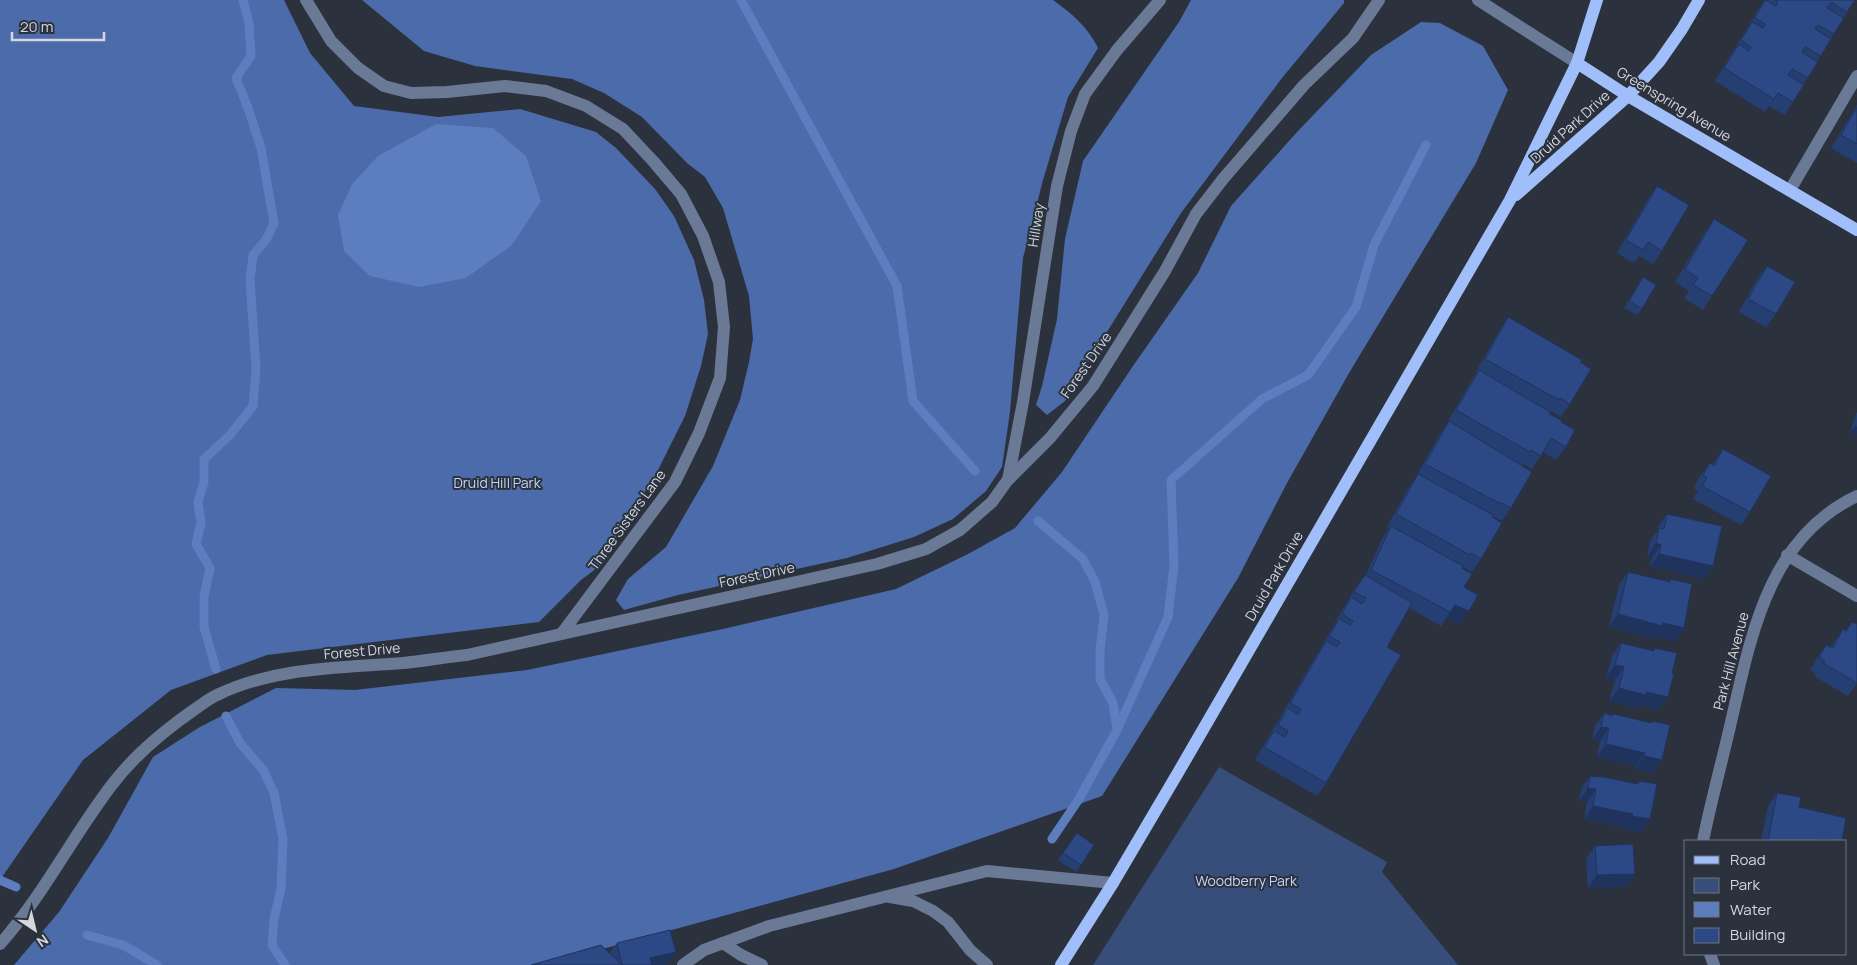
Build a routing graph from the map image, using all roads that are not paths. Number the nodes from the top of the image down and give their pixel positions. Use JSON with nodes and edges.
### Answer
{"nodes":[{"id":1,"x":306,"y":0,"type":"edge"},
{"id":2,"x":1160,"y":0,"type":"edge"},
{"id":3,"x":1379,"y":0,"type":"edge"},
{"id":4,"x":1478,"y":0,"type":"edge"},
{"id":5,"x":1597,"y":0,"type":"edge"},
{"id":6,"x":1699,"y":0,"type":"edge"},
{"id":7,"x":1577,"y":63,"type":"junction"},
{"id":8,"x":1857,"y":76,"type":"edge"},
{"id":9,"x":1628,"y":96,"type":"junction"},
{"id":10,"x":1790,"y":190,"type":"junction"},
{"id":11,"x":1510,"y":200,"type":"junction"},
{"id":12,"x":1857,"y":230,"type":"edge"},
{"id":13,"x":1008,"y":481,"type":"junction"},
{"id":14,"x":1857,"y":496,"type":"edge"},
{"id":15,"x":1787,"y":555,"type":"junction"},
{"id":16,"x":1857,"y":596,"type":"edge"},
{"id":17,"x":562,"y":633,"type":"junction"},
{"id":18,"x":1703,"y":840,"type":"edge"},
{"id":19,"x":1113,"y":883,"type":"junction"},
{"id":20,"x":885,"y":896,"type":"junction"},
{"id":21,"x":723,"y":943,"type":"junction"},
{"id":22,"x":0,"y":944,"type":"edge"},
{"id":23,"x":683,"y":965,"type":"edge"},
{"id":24,"x":762,"y":965,"type":"edge"},
{"id":25,"x":987,"y":965,"type":"edge"},
{"id":26,"x":1061,"y":965,"type":"edge"}],
"edges":[{"from":1,"to":17,"type":"street","name":"Three Sisters Lane"},
{"from":2,"to":13,"type":"street","name":"Hillway"},
{"from":3,"to":13,"type":"street","name":"Forest Drive"},
{"from":4,"to":7,"type":"street","name":"Greenspring Avenue"},
{"from":5,"to":7,"type":"main road","name":"Druid Park Drive"},
{"from":6,"to":9,"type":"main road","name":"Druid Park Drive"},
{"from":7,"to":9,"type":"main road","name":"Greenspring Avenue"},
{"from":7,"to":11,"type":"main road","name":"Druid Park Drive"},
{"from":8,"to":10,"type":"street"},
{"from":9,"to":10,"type":"main road","name":"Greenspring Avenue"},
{"from":9,"to":11,"type":"main road","name":"Druid Park Drive"},
{"from":10,"to":12,"type":"main road","name":"Greenspring Avenue"},
{"from":11,"to":19,"type":"main road","name":"Druid Park Drive"},
{"from":13,"to":17,"type":"street","name":"Forest Drive"},
{"from":14,"to":15,"type":"street","name":"Park Hill Avenue"},
{"from":15,"to":16,"type":"street"},
{"from":15,"to":18,"type":"street","name":"Park Hill Avenue"},
{"from":17,"to":22,"type":"street","name":"Forest Drive"},
{"from":19,"to":20,"type":"street"},
{"from":19,"to":26,"type":"main road","name":"Druid Park Drive"},
{"from":20,"to":21,"type":"street"},
{"from":20,"to":25,"type":"street"},
{"from":21,"to":23,"type":"street"},
{"from":21,"to":24,"type":"street"}]}
